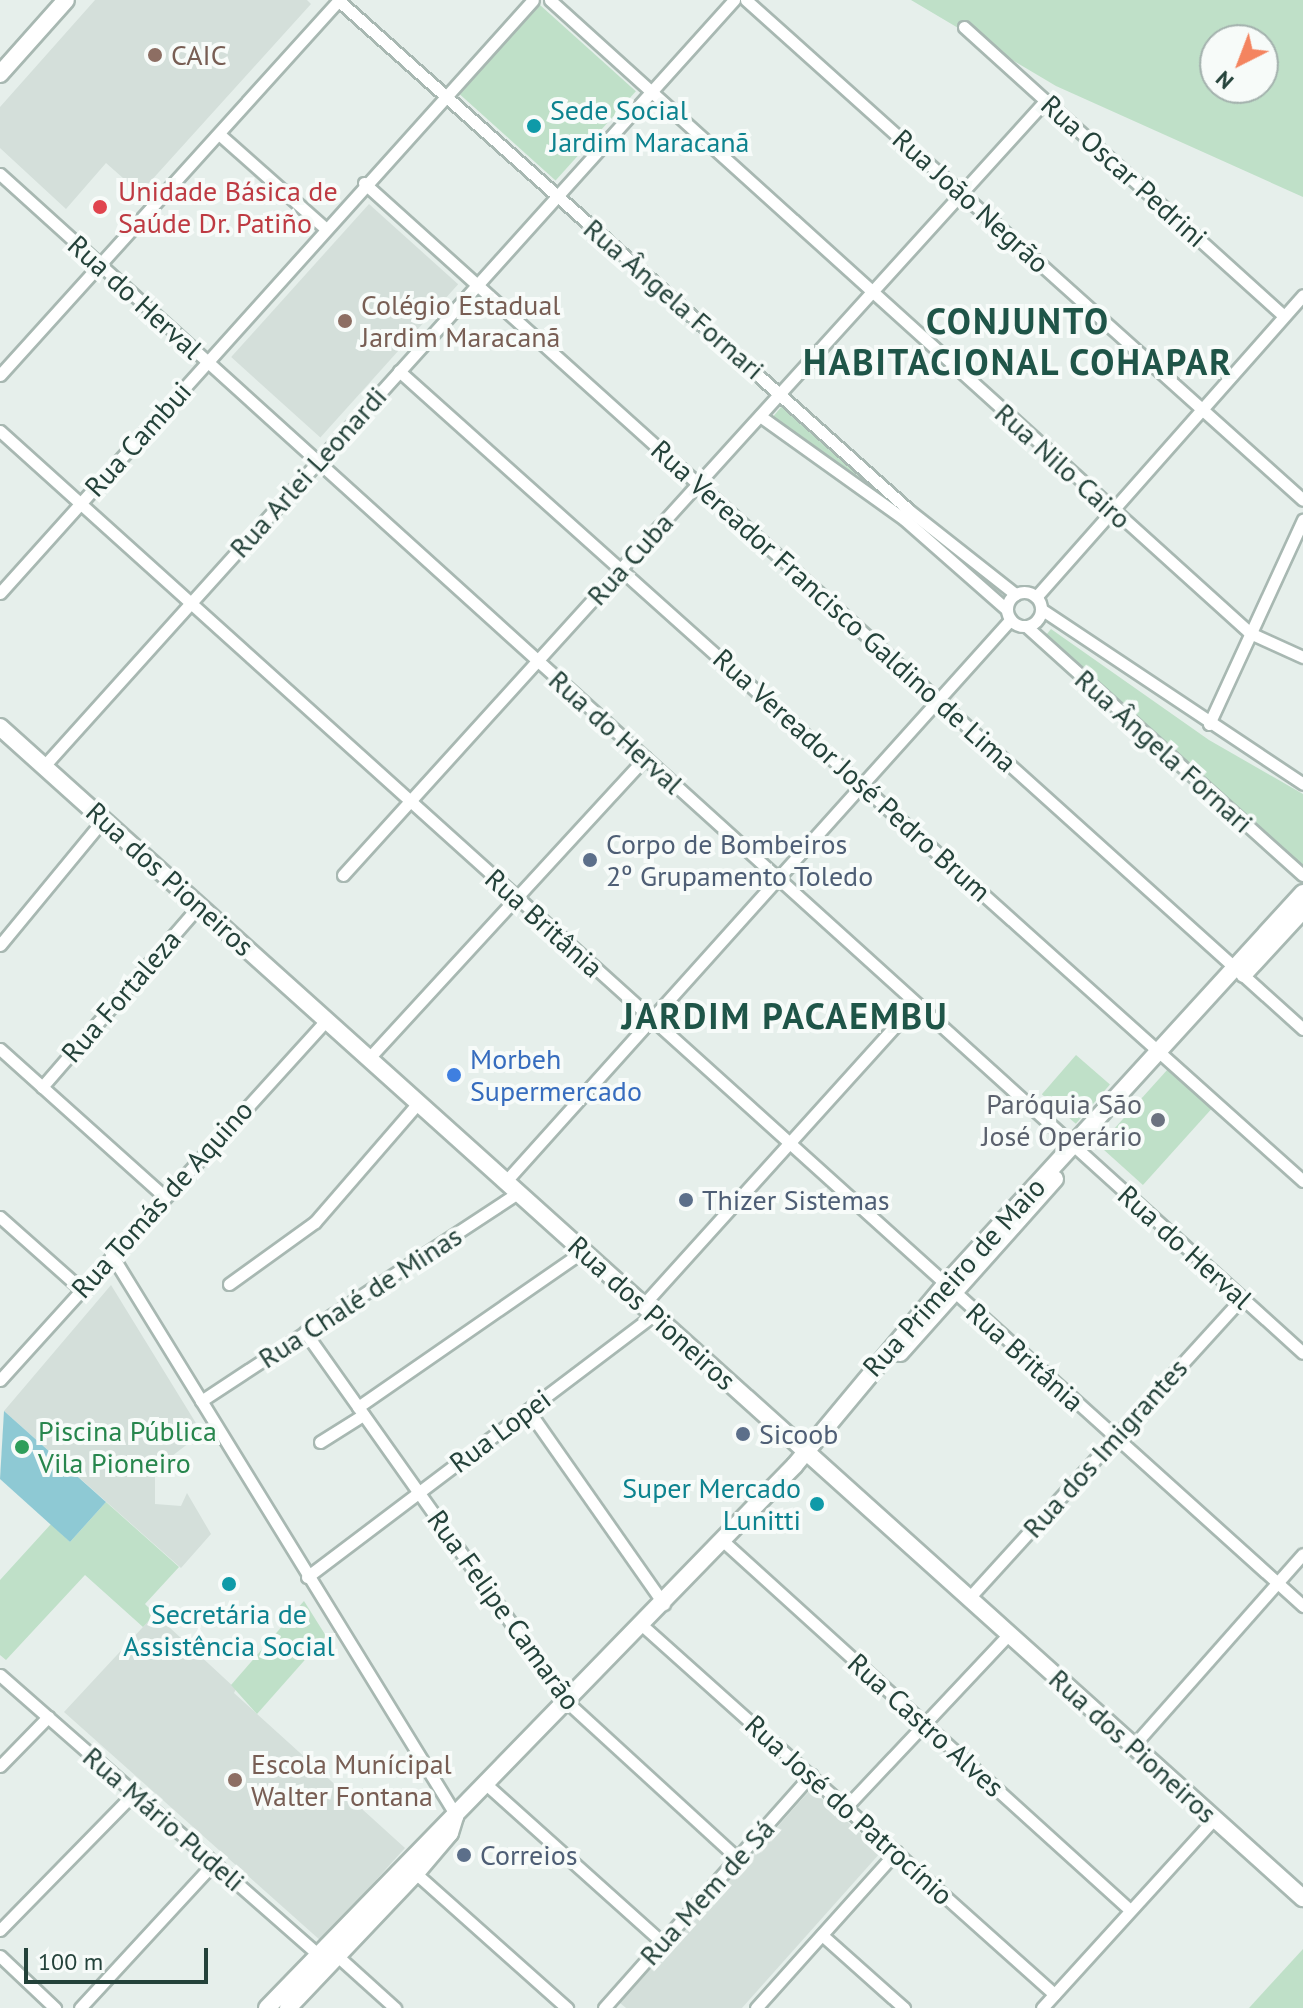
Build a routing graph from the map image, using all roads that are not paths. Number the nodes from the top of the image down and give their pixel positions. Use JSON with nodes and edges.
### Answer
{"nodes":[{"id":1,"x":66,"y":0,"type":"edge"},
{"id":2,"x":339,"y":0,"type":"edge"},
{"id":3,"x":533,"y":0,"type":"edge"},
{"id":4,"x":550,"y":0,"type":"edge"},
{"id":5,"x":734,"y":0,"type":"edge"},
{"id":6,"x":746,"y":0,"type":"edge"},
{"id":7,"x":964,"y":27,"type":"dead end"},
{"id":8,"x":0,"y":74,"type":"edge"},
{"id":9,"x":649,"y":94,"type":"junction"},
{"id":10,"x":445,"y":95,"type":"junction"},
{"id":11,"x":1046,"y":100,"type":"junction"},
{"id":12,"x":219,"y":134,"type":"junction"},
{"id":13,"x":0,"y":174,"type":"edge"},
{"id":14,"x":364,"y":183,"type":"junction"},
{"id":15,"x":962,"y":192,"type":"junction"},
{"id":16,"x":557,"y":195,"type":"junction"},
{"id":17,"x":325,"y":228,"type":"junction"},
{"id":18,"x":100,"y":264,"type":"junction"},
{"id":19,"x":477,"y":284,"type":"junction"},
{"id":20,"x":873,"y":295,"type":"junction"},
{"id":21,"x":1303,"y":295,"type":"edge"},
{"id":22,"x":1283,"y":315,"type":"junction"},
{"id":23,"x":207,"y":361,"type":"junction"},
{"id":24,"x":399,"y":371,"type":"junction"},
{"id":25,"x":0,"y":375,"type":"edge"},
{"id":26,"x":782,"y":395,"type":"junction"},
{"id":27,"x":1200,"y":408,"type":"junction"},
{"id":28,"x":760,"y":416,"type":"junction"},
{"id":29,"x":0,"y":431,"type":"edge"},
{"id":30,"x":318,"y":462,"type":"junction"},
{"id":31,"x":699,"y":484,"type":"junction"},
{"id":32,"x":1303,"y":500,"type":"edge"},
{"id":33,"x":80,"y":503,"type":"junction"},
{"id":34,"x":1110,"y":508,"type":"junction"},
{"id":35,"x":907,"y":515,"type":"junction"},
{"id":36,"x":1303,"y":520,"type":"edge"},
{"id":37,"x":621,"y":569,"type":"junction"},
{"id":38,"x":0,"y":593,"type":"edge"},
{"id":39,"x":1015,"y":594,"type":"junction"},
{"id":40,"x":1036,"y":597,"type":"junction"},
{"id":41,"x":191,"y":603,"type":"junction"},
{"id":42,"x":1041,"y":609,"type":"junction"},
{"id":43,"x":1008,"y":614,"type":"junction"},
{"id":44,"x":1026,"y":626,"type":"junction"},
{"id":45,"x":1250,"y":633,"type":"junction"},
{"id":46,"x":1303,"y":657,"type":"edge"},
{"id":47,"x":538,"y":661,"type":"junction"},
{"id":48,"x":937,"y":699,"type":"junction"},
{"id":49,"x":1209,"y":724,"type":"junction"},
{"id":50,"x":0,"y":727,"type":"edge"},
{"id":51,"x":645,"y":758,"type":"junction"},
{"id":52,"x":44,"y":766,"type":"junction"},
{"id":53,"x":860,"y":784,"type":"junction"},
{"id":54,"x":1303,"y":784,"type":"edge"},
{"id":55,"x":409,"y":801,"type":"junction"},
{"id":56,"x":103,"y":820,"type":"junction"},
{"id":57,"x":343,"y":875,"type":"dead end"},
{"id":58,"x":1303,"y":875,"type":"edge"},
{"id":59,"x":777,"y":877,"type":"junction"},
{"id":60,"x":1303,"y":893,"type":"edge"},
{"id":61,"x":516,"y":898,"type":"junction"},
{"id":62,"x":199,"y":906,"type":"junction"},
{"id":63,"x":1303,"y":910,"type":"edge"},
{"id":64,"x":0,"y":945,"type":"edge"},
{"id":65,"x":1240,"y":970,"type":"junction"},
{"id":66,"x":916,"y":1003,"type":"junction"},
{"id":67,"x":326,"y":1020,"type":"junction"},
{"id":68,"x":650,"y":1020,"type":"junction"},
{"id":69,"x":1303,"y":1029,"type":"edge"},
{"id":70,"x":0,"y":1049,"type":"edge"},
{"id":71,"x":1163,"y":1054,"type":"junction"},
{"id":72,"x":369,"y":1058,"type":"junction"},
{"id":73,"x":42,"y":1087,"type":"junction"},
{"id":74,"x":418,"y":1103,"type":"junction"},
{"id":75,"x":787,"y":1144,"type":"junction"},
{"id":76,"x":1077,"y":1147,"type":"junction"},
{"id":77,"x":1303,"y":1181,"type":"edge"},
{"id":78,"x":512,"y":1187,"type":"junction"},
{"id":79,"x":164,"y":1196,"type":"junction"},
{"id":80,"x":0,"y":1217,"type":"edge"},
{"id":81,"x":583,"y":1251,"type":"junction"},
{"id":82,"x":111,"y":1254,"type":"junction"},
{"id":83,"x":229,"y":1284,"type":"dead end"},
{"id":84,"x":80,"y":1288,"type":"junction"},
{"id":85,"x":950,"y":1289,"type":"junction"},
{"id":86,"x":1242,"y":1298,"type":"junction"},
{"id":87,"x":648,"y":1310,"type":"junction"},
{"id":88,"x":305,"y":1332,"type":"junction"},
{"id":89,"x":1303,"y":1353,"type":"edge"},
{"id":90,"x":2,"y":1374,"type":"edge"},
{"id":91,"x":201,"y":1401,"type":"junction"},
{"id":92,"x":528,"y":1410,"type":"junction"},
{"id":93,"x":361,"y":1411,"type":"junction"},
{"id":94,"x":1114,"y":1437,"type":"junction"},
{"id":95,"x":320,"y":1442,"type":"dead end"},
{"id":96,"x":806,"y":1452,"type":"junction"},
{"id":97,"x":419,"y":1493,"type":"junction"},
{"id":98,"x":723,"y":1541,"type":"junction"},
{"id":99,"x":1303,"y":1554,"type":"edge"},
{"id":100,"x":307,"y":1577,"type":"junction"},
{"id":101,"x":1277,"y":1583,"type":"junction"},
{"id":102,"x":969,"y":1598,"type":"junction"},
{"id":103,"x":664,"y":1604,"type":"junction"},
{"id":104,"x":1303,"y":1606,"type":"edge"},
{"id":105,"x":643,"y":1626,"type":"junction"},
{"id":106,"x":1009,"y":1634,"type":"junction"},
{"id":107,"x":0,"y":1675,"type":"edge"},
{"id":108,"x":567,"y":1702,"type":"junction"},
{"id":109,"x":48,"y":1717,"type":"junction"},
{"id":110,"x":924,"y":1723,"type":"junction"},
{"id":111,"x":1133,"y":1746,"type":"junction"},
{"id":112,"x":0,"y":1766,"type":"edge"},
{"id":113,"x":811,"y":1775,"type":"junction"},
{"id":114,"x":488,"y":1786,"type":"junction"},
{"id":115,"x":134,"y":1793,"type":"junction"},
{"id":116,"x":846,"y":1807,"type":"junction"},
{"id":117,"x":455,"y":1818,"type":"junction"},
{"id":118,"x":1214,"y":1819,"type":"junction"},
{"id":119,"x":896,"y":1852,"type":"junction"},
{"id":120,"x":737,"y":1858,"type":"junction"},
{"id":121,"x":214,"y":1863,"type":"junction"},
{"id":122,"x":411,"y":1869,"type":"junction"},
{"id":123,"x":1302,"y":1892,"type":"edge"},
{"id":124,"x":1130,"y":1910,"type":"junction"},
{"id":125,"x":0,"y":1930,"type":"edge"},
{"id":126,"x":822,"y":1935,"type":"junction"},
{"id":127,"x":662,"y":1942,"type":"junction"},
{"id":128,"x":327,"y":1955,"type":"junction"},
{"id":129,"x":0,"y":1956,"type":"edge"},
{"id":130,"x":1054,"y":1994,"type":"junction"},
{"id":131,"x":55,"y":2008,"type":"edge"},
{"id":132,"x":80,"y":2008,"type":"edge"},
{"id":133,"x":267,"y":2008,"type":"edge"},
{"id":134,"x":288,"y":2008,"type":"edge"},
{"id":135,"x":395,"y":2008,"type":"edge"},
{"id":136,"x":567,"y":2008,"type":"edge"},
{"id":137,"x":604,"y":2008,"type":"edge"},
{"id":138,"x":756,"y":2008,"type":"edge"},
{"id":139,"x":904,"y":2008,"type":"edge"},
{"id":140,"x":1042,"y":2008,"type":"edge"}],
"edges":[{"from":1,"to":8,"type":"main road"},
{"from":2,"to":10,"type":"street","name":"Rua Ângela Fornari"},
{"from":2,"to":12,"type":"street"},
{"from":3,"to":10,"type":"street","name":"Rua Cambui"},
{"from":4,"to":9,"type":"street","name":"Rua Nilo Cairo"},
{"from":5,"to":9,"type":"street","name":"Rua Arlei Leonardi"},
{"from":6,"to":15,"type":"street","name":"Rua João Negrão"},
{"from":7,"to":11,"type":"street","name":"Rua Oscar Pedrini"},
{"from":9,"to":16,"type":"street","name":"Rua Arlei Leonardi"},
{"from":9,"to":20,"type":"street","name":"Rua Nilo Cairo"},
{"from":10,"to":14,"type":"street","name":"Rua Cambui"},
{"from":10,"to":16,"type":"street","name":"Rua Ângela Fornari"},
{"from":11,"to":15,"type":"street","name":"Rua Cuba"},
{"from":11,"to":22,"type":"street","name":"Rua Oscar Pedrini"},
{"from":12,"to":17,"type":"street"},
{"from":12,"to":18,"type":"street"},
{"from":13,"to":18,"type":"street","name":"Rua do Herval"},
{"from":14,"to":17,"type":"street","name":"Rua Cambui"},
{"from":14,"to":19,"type":"street","name":"Rua Vereador Francisco Galdino de Lima"},
{"from":15,"to":20,"type":"street","name":"Rua Cuba"},
{"from":15,"to":27,"type":"street","name":"Rua João Negrão"},
{"from":16,"to":19,"type":"street","name":"Rua Arlei Leonardi"},
{"from":16,"to":26,"type":"street","name":"Rua Ângela Fornari"},
{"from":17,"to":23,"type":"street","name":"Rua Cambui"},
{"from":18,"to":23,"type":"street","name":"Rua do Herval"},
{"from":18,"to":25,"type":"street"},
{"from":19,"to":24,"type":"street","name":"Rua Arlei Leonardi"},
{"from":19,"to":31,"type":"street","name":"Rua Vereador Francisco Galdino de Lima"},
{"from":20,"to":26,"type":"street","name":"Rua Cuba"},
{"from":20,"to":34,"type":"street","name":"Rua Nilo Cairo"},
{"from":21,"to":22,"type":"street"},
{"from":22,"to":27,"type":"street"},
{"from":23,"to":30,"type":"street","name":"Rua do Herval"},
{"from":23,"to":33,"type":"street","name":"Rua Cambui"},
{"from":24,"to":30,"type":"street","name":"Rua Arlei Leonardi"},
{"from":24,"to":37,"type":"street","name":"Rua Vereador José Pedro Brum"},
{"from":26,"to":28,"type":"street","name":"Rua Cuba"},
{"from":26,"to":35,"type":"street","name":"Rua Ângela Fornari"},
{"from":27,"to":32,"type":"street","name":"Rua João Negrão"},
{"from":27,"to":34,"type":"street"},
{"from":28,"to":31,"type":"street","name":"Rua Cuba"},
{"from":28,"to":35,"type":"street","name":"Rua Ângela Fornari"},
{"from":29,"to":33,"type":"street","name":"Rua Britânia"},
{"from":30,"to":41,"type":"street","name":"Rua Arlei Leonardi"},
{"from":30,"to":47,"type":"street","name":"Rua do Herval"},
{"from":31,"to":37,"type":"street","name":"Rua Cuba"},
{"from":31,"to":48,"type":"street","name":"Rua Vereador Francisco Galdino de Lima"},
{"from":33,"to":38,"type":"street","name":"Rua Cambui"},
{"from":33,"to":41,"type":"street","name":"Rua Britânia"},
{"from":34,"to":40,"type":"street"},
{"from":34,"to":45,"type":"street","name":"Rua Nilo Cairo"},
{"from":35,"to":39,"type":"street","name":"Rua Ângela Fornari"},
{"from":35,"to":43,"type":"street","name":"Rua Ângela Fornari"},
{"from":36,"to":45,"type":"street"},
{"from":37,"to":47,"type":"street","name":"Rua Cuba"},
{"from":37,"to":53,"type":"street","name":"Rua Vereador José Pedro Brum"},
{"from":39,"to":40,"type":"street"},
{"from":39,"to":43,"type":"street"},
{"from":40,"to":42,"type":"street"},
{"from":41,"to":52,"type":"street","name":"Rua Arlei Leonardi"},
{"from":41,"to":55,"type":"street","name":"Rua Britânia"},
{"from":42,"to":44,"type":"street"},
{"from":42,"to":49,"type":"street"},
{"from":43,"to":44,"type":"street"},
{"from":43,"to":48,"type":"street","name":"Rua Chalé de Minas"},
{"from":44,"to":58,"type":"street","name":"Rua Ângela Fornari"},
{"from":45,"to":46,"type":"street","name":"Rua Nilo Cairo"},
{"from":45,"to":49,"type":"street"},
{"from":47,"to":51,"type":"street","name":"Rua do Herval"},
{"from":47,"to":55,"type":"street","name":"Rua Cuba"},
{"from":48,"to":53,"type":"street","name":"Rua Chalé de Minas"},
{"from":48,"to":65,"type":"street","name":"Rua Vereador Francisco Galdino de Lima"},
{"from":49,"to":54,"type":"street"},
{"from":50,"to":52,"type":"main road","name":"Rua dos Pioneiros"},
{"from":51,"to":59,"type":"street","name":"Rua do Herval"},
{"from":51,"to":61,"type":"street"},
{"from":52,"to":56,"type":"main road","name":"Rua dos Pioneiros"},
{"from":53,"to":59,"type":"street","name":"Rua Chalé de Minas"},
{"from":53,"to":71,"type":"street","name":"Rua Vereador José Pedro Brum"},
{"from":55,"to":57,"type":"street","name":"Rua Cuba"},
{"from":55,"to":61,"type":"street","name":"Rua Britânia"},
{"from":56,"to":62,"type":"main road","name":"Rua dos Pioneiros"},
{"from":56,"to":64,"type":"street"},
{"from":59,"to":66,"type":"street","name":"Rua do Herval"},
{"from":59,"to":68,"type":"street","name":"Rua Chalé de Minas"},
{"from":60,"to":65,"type":"main road","name":"Rua Primeiro de Maio"},
{"from":61,"to":68,"type":"street","name":"Rua Britânia"},
{"from":61,"to":72,"type":"street"},
{"from":62,"to":67,"type":"main road","name":"Rua dos Pioneiros"},
{"from":62,"to":73,"type":"street","name":"Rua Fortaleza"},
{"from":63,"to":65,"type":"main road","name":"Rua Primeiro de Maio"},
{"from":65,"to":69,"type":"street","name":"Rua Vereador Francisco Galdino de Lima"},
{"from":65,"to":71,"type":"main road","name":"Rua Primeiro de Maio"},
{"from":66,"to":75,"type":"street","name":"Rua Lopei"},
{"from":66,"to":76,"type":"street","name":"Rua do Herval"},
{"from":67,"to":72,"type":"main road","name":"Rua dos Pioneiros"},
{"from":67,"to":79,"type":"street","name":"Rua Tomás de Aquino"},
{"from":68,"to":75,"type":"street","name":"Rua Britânia"},
{"from":68,"to":78,"type":"street","name":"Rua Chalé de Minas"},
{"from":70,"to":73,"type":"street"},
{"from":71,"to":76,"type":"main road","name":"Rua Primeiro de Maio"},
{"from":71,"to":77,"type":"street","name":"Rua Vereador José Pedro Brum"},
{"from":72,"to":74,"type":"main road","name":"Rua dos Pioneiros"},
{"from":73,"to":79,"type":"street"},
{"from":74,"to":78,"type":"main road","name":"Rua dos Pioneiros"},
{"from":74,"to":83,"type":"street"},
{"from":75,"to":85,"type":"street","name":"Rua Britânia"},
{"from":75,"to":87,"type":"street","name":"Rua Lopei"},
{"from":76,"to":85,"type":"main road","name":"Rua Primeiro de Maio"},
{"from":76,"to":86,"type":"street","name":"Rua do Herval"},
{"from":78,"to":81,"type":"main road","name":"Rua dos Pioneiros"},
{"from":78,"to":88,"type":"street","name":"Rua Chalé de Minas"},
{"from":79,"to":82,"type":"street","name":"Rua Tomás de Aquino"},
{"from":80,"to":84,"type":"street"},
{"from":81,"to":87,"type":"main road","name":"Rua dos Pioneiros"},
{"from":81,"to":93,"type":"street"},
{"from":82,"to":84,"type":"street","name":"Rua Tomás de Aquino"},
{"from":82,"to":91,"type":"street"},
{"from":84,"to":90,"type":"street","name":"Rua Tomás de Aquino"},
{"from":85,"to":94,"type":"street","name":"Rua Britânia"},
{"from":85,"to":96,"type":"main road","name":"Rua Primeiro de Maio"},
{"from":86,"to":89,"type":"street","name":"Rua do Herval"},
{"from":86,"to":94,"type":"street","name":"Rua dos Imigrantes"},
{"from":87,"to":92,"type":"street","name":"Rua Lopei"},
{"from":87,"to":96,"type":"main road","name":"Rua dos Pioneiros"},
{"from":88,"to":91,"type":"street","name":"Rua Chalé de Minas"},
{"from":88,"to":93,"type":"street","name":"Rua Felipe Camarão"},
{"from":91,"to":100,"type":"street"},
{"from":92,"to":97,"type":"street","name":"Rua Lopei"},
{"from":92,"to":103,"type":"street"},
{"from":93,"to":95,"type":"street"},
{"from":93,"to":97,"type":"street","name":"Rua Felipe Camarão"},
{"from":94,"to":101,"type":"street","name":"Rua Britânia"},
{"from":94,"to":102,"type":"street","name":"Rua dos Imigrantes"},
{"from":96,"to":98,"type":"main road","name":"Rua Primeiro de Maio"},
{"from":96,"to":102,"type":"main road","name":"Rua dos Pioneiros"},
{"from":97,"to":100,"type":"street","name":"Rua Lopei"},
{"from":97,"to":108,"type":"street","name":"Rua Felipe Camarão"},
{"from":98,"to":103,"type":"main road","name":"Rua Primeiro de Maio"},
{"from":98,"to":110,"type":"street","name":"Rua Castro Alves"},
{"from":99,"to":101,"type":"street"},
{"from":100,"to":117,"type":"street"},
{"from":101,"to":104,"type":"street","name":"Rua Britânia"},
{"from":101,"to":111,"type":"street"},
{"from":102,"to":106,"type":"main road","name":"Rua dos Pioneiros"},
{"from":103,"to":105,"type":"main road","name":"Rua Primeiro de Maio"},
{"from":105,"to":108,"type":"main road","name":"Rua Primeiro de Maio"},
{"from":105,"to":113,"type":"street","name":"Rua José do Patrocínio"},
{"from":106,"to":110,"type":"street"},
{"from":106,"to":111,"type":"main road","name":"Rua dos Pioneiros"},
{"from":107,"to":109,"type":"street","name":"Rua Mário Pudeli"},
{"from":108,"to":114,"type":"main road","name":"Rua Primeiro de Maio"},
{"from":108,"to":120,"type":"street","name":"Rua Felipe Camarão"},
{"from":109,"to":112,"type":"street"},
{"from":109,"to":115,"type":"street","name":"Rua Mário Pudeli"},
{"from":110,"to":116,"type":"street"},
{"from":110,"to":124,"type":"street","name":"Rua Castro Alves"},
{"from":111,"to":118,"type":"main road","name":"Rua dos Pioneiros"},
{"from":113,"to":116,"type":"street","name":"Rua José do Patrocínio"},
{"from":113,"to":120,"type":"street","name":"Rua Mem de Sá"},
{"from":114,"to":117,"type":"main road","name":"Rua Primeiro de Maio"},
{"from":114,"to":127,"type":"street"},
{"from":115,"to":121,"type":"street","name":"Rua Mário Pudeli"},
{"from":115,"to":125,"type":"street"},
{"from":116,"to":119,"type":"street","name":"Rua José do Patrocínio"},
{"from":117,"to":122,"type":"main road","name":"Rua Primeiro de Maio"},
{"from":118,"to":123,"type":"main road","name":"Rua dos Pioneiros"},
{"from":118,"to":124,"type":"street"},
{"from":119,"to":126,"type":"street"},
{"from":119,"to":130,"type":"street","name":"Rua José do Patrocínio"},
{"from":120,"to":127,"type":"street","name":"Rua Mem de Sá"},
{"from":121,"to":128,"type":"street","name":"Rua Mário Pudeli"},
{"from":121,"to":132,"type":"street"},
{"from":122,"to":128,"type":"main road","name":"Rua Primeiro de Maio"},
{"from":122,"to":136,"type":"street"},
{"from":124,"to":130,"type":"street"},
{"from":126,"to":138,"type":"street"},
{"from":126,"to":139,"type":"street"},
{"from":127,"to":137,"type":"street","name":"Rua Mem de Sá"},
{"from":128,"to":133,"type":"main road","name":"Rua Primeiro de Maio"},
{"from":128,"to":134,"type":"main road","name":"Rua Primeiro de Maio"},
{"from":128,"to":135,"type":"street","name":"Rua Mário Pudeli"},
{"from":129,"to":131,"type":"street"},
{"from":130,"to":140,"type":"street"}]}
